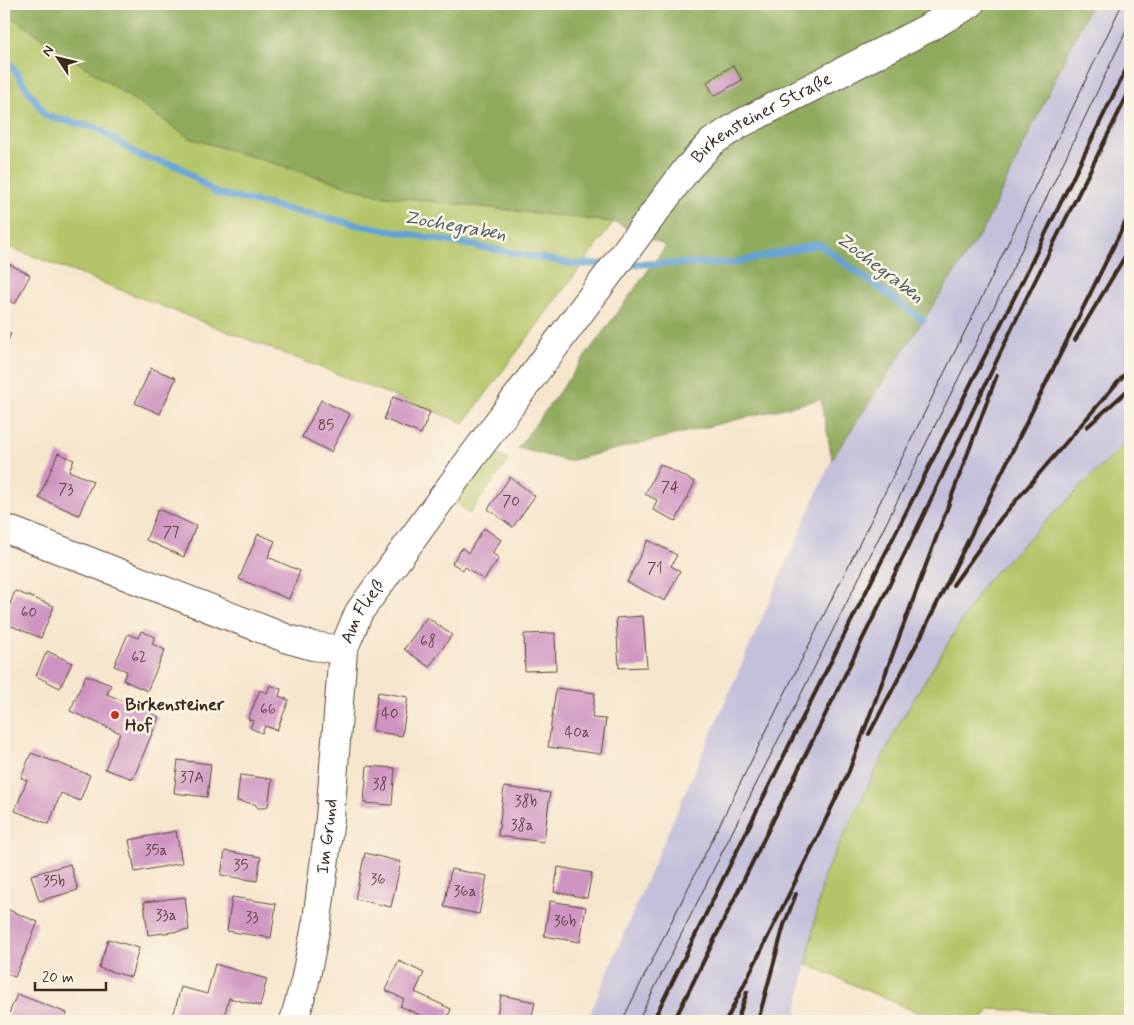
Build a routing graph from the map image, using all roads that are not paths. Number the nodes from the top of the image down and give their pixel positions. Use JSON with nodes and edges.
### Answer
{"nodes":[{"id":1,"x":970,"y":4,"type":"edge"},
{"id":2,"x":600,"y":288,"type":"joint"},
{"id":3,"x":4,"y":528,"type":"edge"},
{"id":4,"x":343,"y":650,"type":"junction"},
{"id":5,"x":294,"y":1021,"type":"edge"}],
"edges":[{"from":1,"to":2,"type":"street","name":"Birkensteiner Straße"},
{"from":2,"to":4,"type":"street","name":"Am Fließ"},
{"from":3,"to":4,"type":"street","name":"Am Fließ"},
{"from":4,"to":5,"type":"street","name":"Im Grund"}]}
